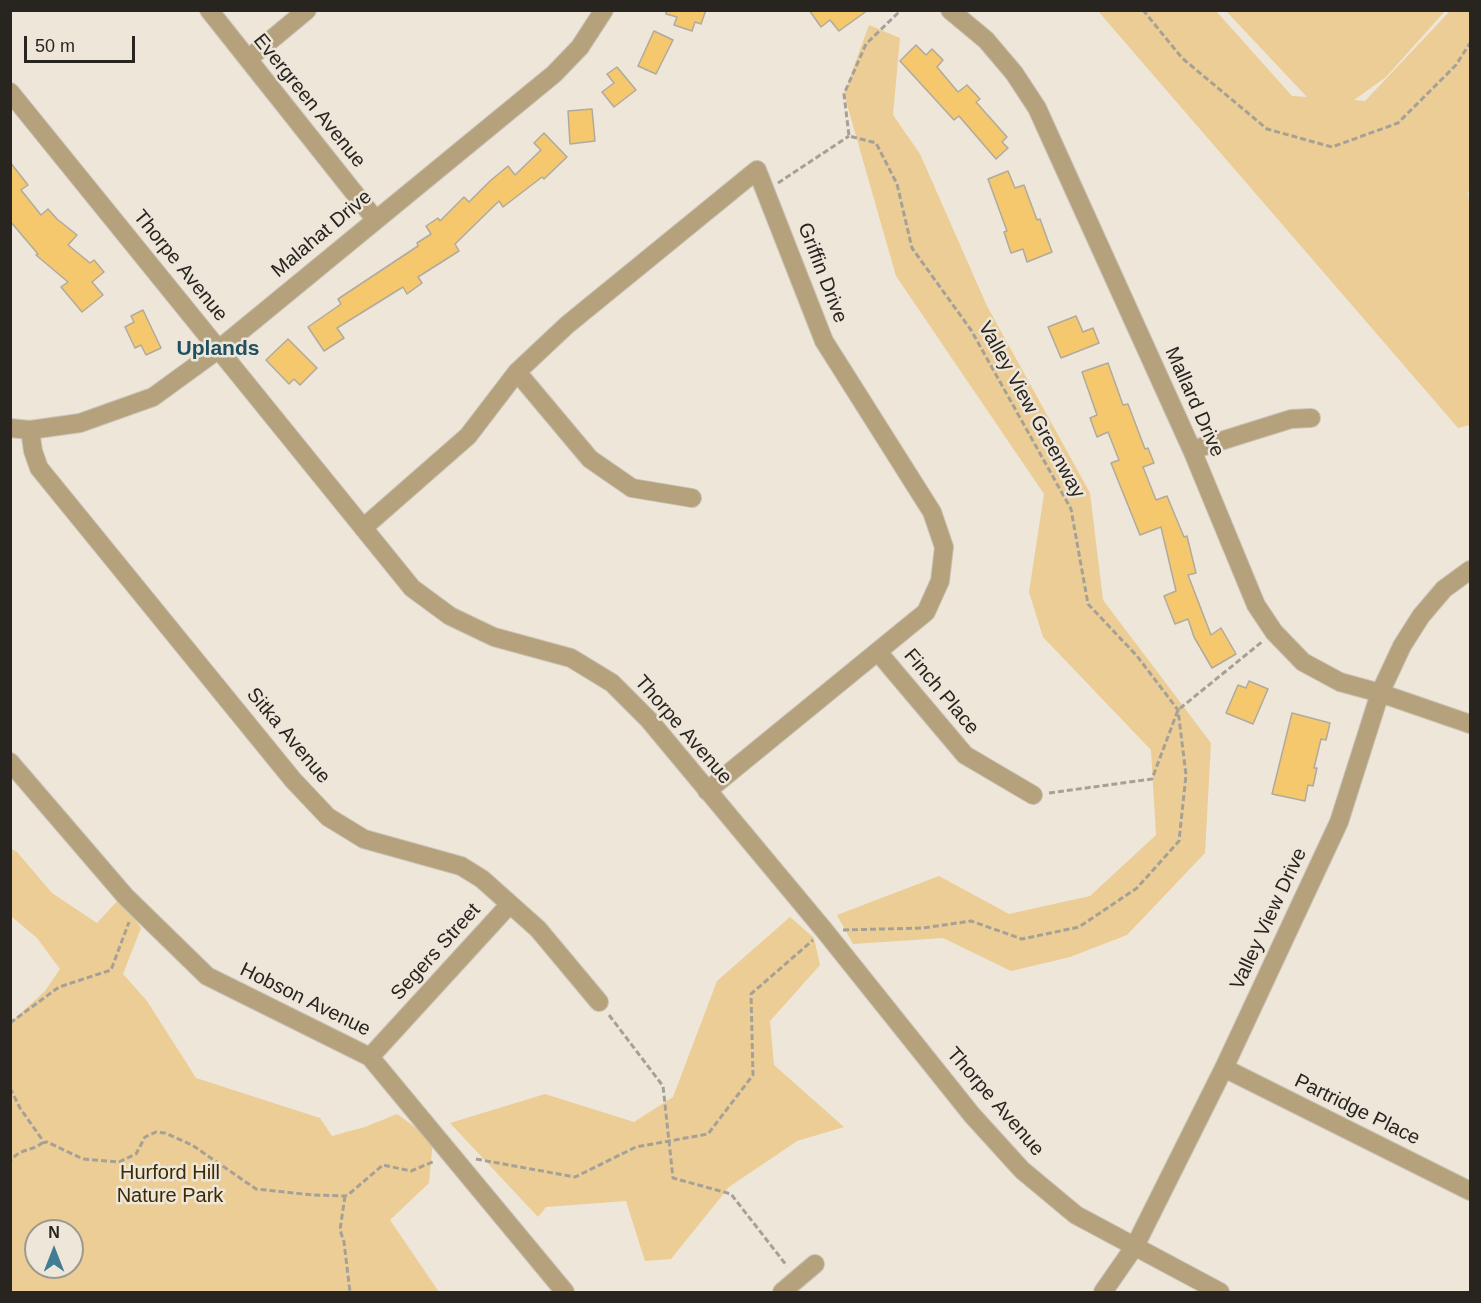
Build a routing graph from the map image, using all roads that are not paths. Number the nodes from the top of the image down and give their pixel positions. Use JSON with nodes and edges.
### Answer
{"nodes":[{"id":1,"x":209,"y":10,"type":"edge"},
{"id":2,"x":307,"y":10,"type":"edge"},
{"id":3,"x":604,"y":10,"type":"edge"},
{"id":4,"x":950,"y":10,"type":"edge"},
{"id":5,"x":248,"y":59,"type":"junction"},
{"id":6,"x":10,"y":93,"type":"edge"},
{"id":7,"x":375,"y":219,"type":"junction"},
{"id":8,"x":219,"y":349,"type":"junction"},
{"id":9,"x":517,"y":372,"type":"junction"},
{"id":10,"x":1311,"y":418,"type":"dead end"},
{"id":11,"x":10,"y":428,"type":"edge"},
{"id":12,"x":30,"y":430,"type":"junction"},
{"id":13,"x":1192,"y":450,"type":"junction"},
{"id":14,"x":692,"y":498,"type":"dead end"},
{"id":15,"x":363,"y":528,"type":"junction"},
{"id":16,"x":1470,"y":570,"type":"edge"},
{"id":17,"x":878,"y":652,"type":"junction"},
{"id":18,"x":1380,"y":693,"type":"junction"},
{"id":19,"x":1470,"y":724,"type":"edge"},
{"id":20,"x":10,"y":762,"type":"edge"},
{"id":21,"x":707,"y":791,"type":"junction"},
{"id":22,"x":1033,"y":795,"type":"road end"},
{"id":23,"x":510,"y":904,"type":"junction"},
{"id":24,"x":599,"y":1002,"type":"road end"},
{"id":25,"x":370,"y":1057,"type":"junction"},
{"id":26,"x":1224,"y":1068,"type":"junction"},
{"id":27,"x":1470,"y":1191,"type":"edge"},
{"id":28,"x":1135,"y":1246,"type":"junction"},
{"id":29,"x":815,"y":1264,"type":"dead end"},
{"id":30,"x":565,"y":1293,"type":"edge"},
{"id":31,"x":782,"y":1293,"type":"edge"},
{"id":32,"x":1103,"y":1293,"type":"edge"},
{"id":33,"x":1220,"y":1293,"type":"edge"}],
"edges":[{"from":1,"to":5,"type":"street","name":"Evergreen Avenue"},
{"from":2,"to":5,"type":"street"},
{"from":3,"to":7,"type":"street","name":"Malahat Drive"},
{"from":4,"to":13,"type":"street","name":"Mallard Drive"},
{"from":5,"to":7,"type":"street","name":"Evergreen Avenue"},
{"from":6,"to":8,"type":"street","name":"Thorpe Avenue"},
{"from":7,"to":8,"type":"street","name":"Malahat Drive"},
{"from":8,"to":12,"type":"street","name":"Malahat Drive"},
{"from":8,"to":15,"type":"street","name":"Thorpe Avenue"},
{"from":9,"to":14,"type":"street"},
{"from":9,"to":15,"type":"street","name":"Griffin Drive"},
{"from":9,"to":17,"type":"street","name":"Griffin Drive"},
{"from":10,"to":13,"type":"street"},
{"from":11,"to":12,"type":"street"},
{"from":12,"to":23,"type":"street","name":"Sitka Avenue"},
{"from":13,"to":18,"type":"street","name":"Mallard Drive"},
{"from":15,"to":21,"type":"street","name":"Thorpe Avenue"},
{"from":16,"to":18,"type":"street","name":"Valley View Drive"},
{"from":17,"to":21,"type":"street","name":"Griffin Drive"},
{"from":17,"to":22,"type":"street","name":"Finch Place"},
{"from":18,"to":19,"type":"street","name":"Mallard Drive"},
{"from":18,"to":26,"type":"street","name":"Valley View Drive"},
{"from":20,"to":25,"type":"street","name":"Hobson Avenue"},
{"from":21,"to":28,"type":"street","name":"Thorpe Avenue"},
{"from":23,"to":24,"type":"street","name":"Sitka Avenue"},
{"from":23,"to":25,"type":"street","name":"Segers Street"},
{"from":25,"to":30,"type":"street","name":"Hobson Avenue"},
{"from":26,"to":27,"type":"street","name":"Partridge Place"},
{"from":26,"to":28,"type":"street","name":"Valley View Drive"},
{"from":28,"to":32,"type":"street","name":"Valley View Drive"},
{"from":28,"to":33,"type":"street"},
{"from":29,"to":31,"type":"street"}]}
